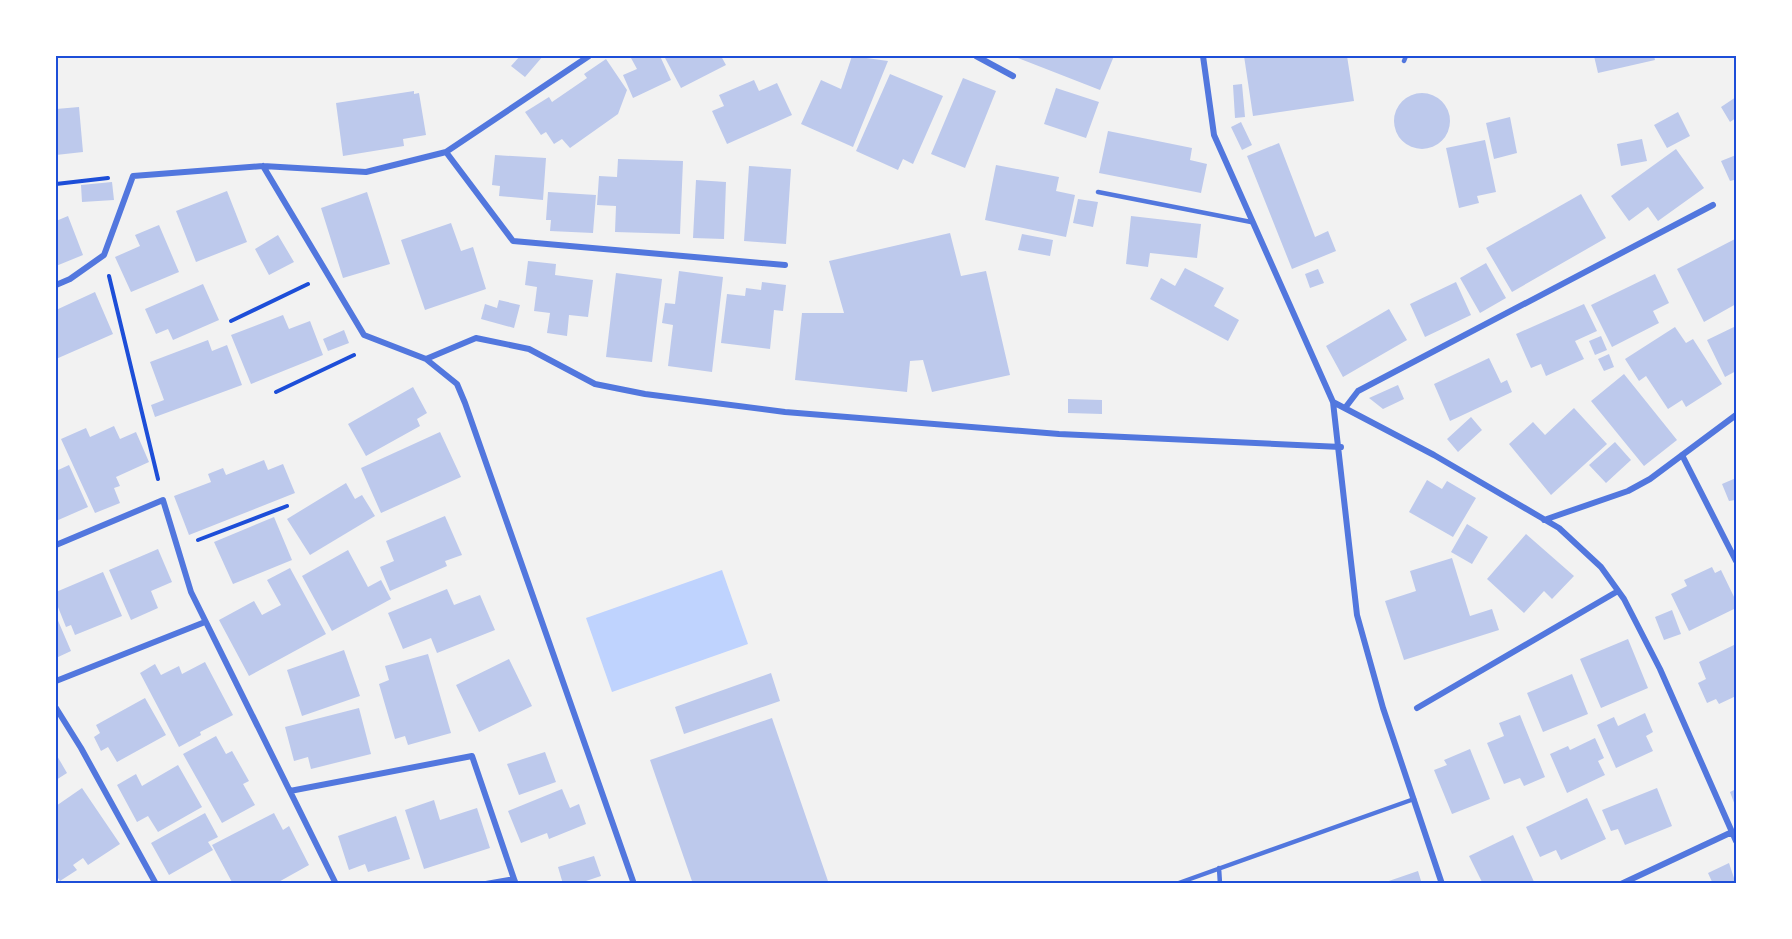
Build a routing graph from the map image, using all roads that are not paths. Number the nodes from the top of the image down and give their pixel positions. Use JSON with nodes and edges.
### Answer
{"nodes":[{"id":1,"x":589,"y":56,"type":"edge"},
{"id":2,"x":976,"y":56,"type":"edge"},
{"id":3,"x":1203,"y":56,"type":"edge"},
{"id":4,"x":1013,"y":76,"type":"dead end"},
{"id":5,"x":446,"y":152,"type":"junction"},
{"id":6,"x":262,"y":166,"type":"junction"},
{"id":7,"x":1098,"y":192,"type":"dead end"},
{"id":8,"x":1713,"y":205,"type":"dead end"},
{"id":9,"x":1251,"y":222,"type":"junction"},
{"id":10,"x":786,"y":265,"type":"dead end"},
{"id":11,"x":56,"y":285,"type":"edge"},
{"id":12,"x":426,"y":359,"type":"junction"},
{"id":13,"x":1334,"y":402,"type":"junction"},
{"id":14,"x":1345,"y":408,"type":"junction"},
{"id":15,"x":1737,"y":415,"type":"edge"},
{"id":16,"x":1341,"y":447,"type":"junction"},
{"id":17,"x":1682,"y":455,"type":"junction"},
{"id":18,"x":1544,"y":520,"type":"junction"},
{"id":19,"x":56,"y":545,"type":"edge"},
{"id":20,"x":1737,"y":561,"type":"edge"},
{"id":21,"x":1618,"y":591,"type":"junction"},
{"id":22,"x":205,"y":622,"type":"junction"},
{"id":23,"x":56,"y":681,"type":"edge"},
{"id":24,"x":56,"y":708,"type":"edge"},
{"id":25,"x":1416,"y":708,"type":"dead end"},
{"id":26,"x":290,"y":791,"type":"junction"},
{"id":27,"x":1414,"y":799,"type":"junction"},
{"id":28,"x":1732,"y":832,"type":"junction"},
{"id":29,"x":1737,"y":841,"type":"edge"},
{"id":30,"x":1219,"y":868,"type":"junction"},
{"id":31,"x":515,"y":881,"type":"edge"},
{"id":32,"x":156,"y":884,"type":"edge"},
{"id":33,"x":336,"y":884,"type":"edge"},
{"id":34,"x":486,"y":884,"type":"edge"},
{"id":35,"x":634,"y":884,"type":"edge"},
{"id":36,"x":1176,"y":884,"type":"edge"},
{"id":37,"x":1220,"y":884,"type":"edge"},
{"id":38,"x":1442,"y":884,"type":"edge"},
{"id":39,"x":1621,"y":884,"type":"edge"}],
"edges":[{"from":1,"to":5,"type":"street"},
{"from":2,"to":4,"type":"street"},
{"from":3,"to":9,"type":"street"},
{"from":5,"to":6,"type":"street"},
{"from":5,"to":10,"type":"street"},
{"from":6,"to":11,"type":"street"},
{"from":6,"to":12,"type":"street"},
{"from":7,"to":9,"type":"lane"},
{"from":8,"to":14,"type":"street"},
{"from":9,"to":13,"type":"street"},
{"from":12,"to":16,"type":"street"},
{"from":12,"to":35,"type":"street"},
{"from":13,"to":14,"type":"street"},
{"from":13,"to":16,"type":"street"},
{"from":14,"to":18,"type":"street"},
{"from":15,"to":17,"type":"street"},
{"from":16,"to":27,"type":"street"},
{"from":17,"to":18,"type":"street"},
{"from":17,"to":20,"type":"street"},
{"from":18,"to":21,"type":"street"},
{"from":19,"to":22,"type":"street"},
{"from":21,"to":25,"type":"street"},
{"from":21,"to":28,"type":"street"},
{"from":22,"to":23,"type":"street"},
{"from":22,"to":26,"type":"street"},
{"from":24,"to":32,"type":"street"},
{"from":26,"to":31,"type":"street"},
{"from":26,"to":33,"type":"street"},
{"from":27,"to":30,"type":"lane"},
{"from":27,"to":38,"type":"street"},
{"from":28,"to":29,"type":"street"},
{"from":28,"to":39,"type":"street"},
{"from":30,"to":36,"type":"lane"},
{"from":30,"to":37,"type":"lane"},
{"from":31,"to":34,"type":"street"}]}
